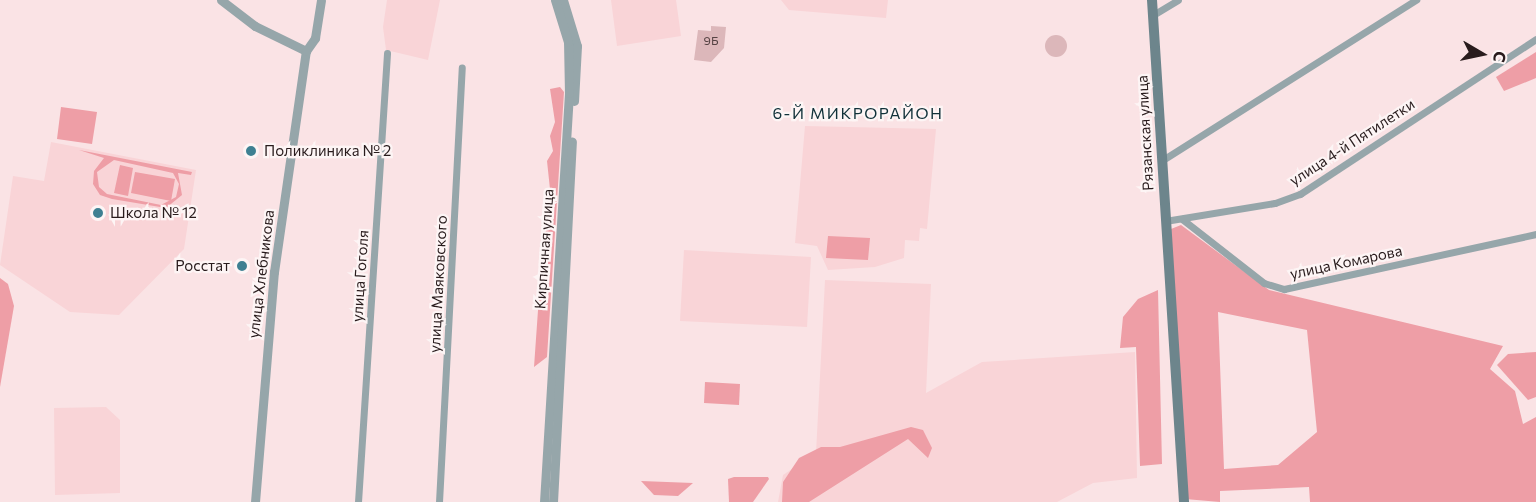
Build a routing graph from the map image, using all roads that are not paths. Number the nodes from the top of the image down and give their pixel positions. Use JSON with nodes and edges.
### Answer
{"nodes":[{"id":1,"x":222,"y":0,"type":"edge"},
{"id":2,"x":321,"y":0,"type":"edge"},
{"id":3,"x":555,"y":0,"type":"edge"},
{"id":4,"x":563,"y":0,"type":"edge"},
{"id":5,"x":1152,"y":0,"type":"edge"},
{"id":6,"x":1179,"y":0,"type":"edge"},
{"id":7,"x":1416,"y":0,"type":"edge"},
{"id":8,"x":1153,"y":15,"type":"junction"},
{"id":9,"x":1536,"y":39,"type":"edge"},
{"id":10,"x":306,"y":51,"type":"junction"},
{"id":11,"x":387,"y":53,"type":"dead end"},
{"id":12,"x":462,"y":68,"type":"dead end"},
{"id":13,"x":1161,"y":161,"type":"junction"},
{"id":14,"x":1182,"y":219,"type":"junction"},
{"id":15,"x":1165,"y":221,"type":"junction"},
{"id":16,"x":1536,"y":234,"type":"edge"},
{"id":17,"x":1169,"y":265,"type":"junction"},
{"id":18,"x":255,"y":502,"type":"edge"},
{"id":19,"x":358,"y":502,"type":"edge"},
{"id":20,"x":439,"y":502,"type":"edge"},
{"id":21,"x":544,"y":502,"type":"edge"},
{"id":22,"x":553,"y":502,"type":"edge"},
{"id":23,"x":1178,"y":502,"type":"edge"},
{"id":24,"x":1184,"y":502,"type":"edge"}],
"edges":[{"from":1,"to":10,"type":"street"},
{"from":2,"to":10,"type":"street","name":"улица Хлебникова"},
{"from":3,"to":21,"type":"street","name":"Кирпичная улица"},
{"from":4,"to":22,"type":"street","name":"Кирпичная улица"},
{"from":5,"to":8,"type":"main road","name":"Рязанская улица"},
{"from":6,"to":8,"type":"street"},
{"from":7,"to":13,"type":"street"},
{"from":8,"to":13,"type":"main road","name":"Рязанская улица"},
{"from":9,"to":14,"type":"street","name":"улица 4-й Пятилетки"},
{"from":10,"to":18,"type":"street","name":"улица Хлебникова"},
{"from":11,"to":19,"type":"street","name":"улица Гоголя"},
{"from":12,"to":20,"type":"street","name":"улица Маяковского"},
{"from":13,"to":15,"type":"main road","name":"Рязанская улица"},
{"from":14,"to":15,"type":"street","name":"улица 4-й Пятилетки"},
{"from":14,"to":16,"type":"street","name":"улица Комарова"},
{"from":15,"to":17,"type":"main road","name":"Рязанская улица"},
{"from":17,"to":23,"type":"main road","name":"Рязанская улица"},
{"from":17,"to":24,"type":"main road","name":"Рязанская улица"}]}
